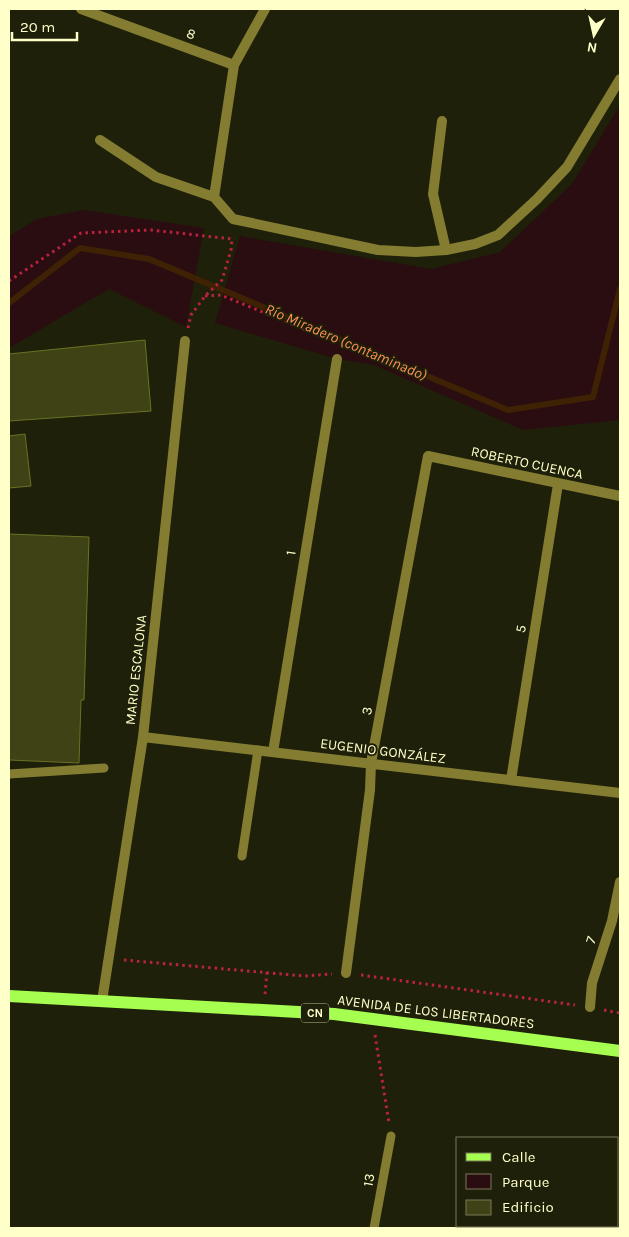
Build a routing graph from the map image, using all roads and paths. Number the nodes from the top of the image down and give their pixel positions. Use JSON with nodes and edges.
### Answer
{"nodes":[{"id":1,"x":82,"y":9,"type":"edge"},
{"id":2,"x":265,"y":9,"type":"edge"},
{"id":3,"x":234,"y":65,"type":"junction"},
{"id":4,"x":620,"y":79,"type":"edge"},
{"id":5,"x":442,"y":122,"type":"dead end"},
{"id":6,"x":100,"y":140,"type":"dead end"},
{"id":7,"x":214,"y":197,"type":"junction"},
{"id":8,"x":233,"y":219,"type":"junction"},
{"id":9,"x":232,"y":239,"type":"junction"},
{"id":10,"x":446,"y":250,"type":"junction"},
{"id":11,"x":9,"y":281,"type":"edge"},
{"id":12,"x":205,"y":296,"type":"junction"},
{"id":13,"x":185,"y":341,"type":"joint"},
{"id":14,"x":338,"y":359,"type":"joint"},
{"id":15,"x":428,"y":456,"type":"joint"},
{"id":16,"x":558,"y":484,"type":"junction"},
{"id":17,"x":620,"y":496,"type":"edge"},
{"id":18,"x":143,"y":737,"type":"junction"},
{"id":19,"x":258,"y":750,"type":"junction"},
{"id":20,"x":273,"y":752,"type":"junction"},
{"id":21,"x":372,"y":763,"type":"junction"},
{"id":22,"x":104,"y":768,"type":"dead end"},
{"id":23,"x":9,"y":774,"type":"edge"},
{"id":24,"x":512,"y":780,"type":"junction"},
{"id":25,"x":620,"y":792,"type":"edge"},
{"id":26,"x":242,"y":856,"type":"dead end"},
{"id":27,"x":620,"y":882,"type":"edge"},
{"id":28,"x":108,"y":959,"type":"junction"},
{"id":29,"x":346,"y":973,"type":"junction"},
{"id":30,"x":9,"y":996,"type":"edge"},
{"id":31,"x":102,"y":1001,"type":"junction"},
{"id":32,"x":590,"y":1008,"type":"junction"},
{"id":33,"x":620,"y":1012,"type":"edge"},
{"id":34,"x":372,"y":1019,"type":"junction"},
{"id":35,"x":620,"y":1051,"type":"edge"},
{"id":36,"x":391,"y":1136,"type":"joint"},
{"id":37,"x":374,"y":1228,"type":"edge"}],
"edges":[{"from":1,"to":3,"type":"street","name":"8"},
{"from":2,"to":3,"type":"street"},
{"from":3,"to":7,"type":"street"},
{"from":4,"to":10,"type":"street"},
{"from":5,"to":10,"type":"street"},
{"from":6,"to":7,"type":"street"},
{"from":7,"to":8,"type":"street"},
{"from":8,"to":9,"type":"path"},
{"from":8,"to":10,"type":"street"},
{"from":9,"to":11,"type":"path"},
{"from":9,"to":12,"type":"path"},
{"from":12,"to":13,"type":"path"},
{"from":12,"to":14,"type":"path"},
{"from":13,"to":18,"type":"street","name":"MARIO ESCALONA"},
{"from":14,"to":20,"type":"street","name":"1"},
{"from":15,"to":16,"type":"street","name":"ROBERTO CUENCA"},
{"from":15,"to":21,"type":"street","name":"3"},
{"from":16,"to":17,"type":"street","name":"ROBERTO CUENCA"},
{"from":16,"to":24,"type":"street","name":"5"},
{"from":18,"to":19,"type":"street","name":"EUGENIO GONZÁLEZ"},
{"from":18,"to":28,"type":"street","name":"MARIO ESCALONA"},
{"from":19,"to":20,"type":"street","name":"EUGENIO GONZÁLEZ"},
{"from":19,"to":26,"type":"lane"},
{"from":20,"to":21,"type":"street","name":"EUGENIO GONZÁLEZ"},
{"from":21,"to":24,"type":"street","name":"EUGENIO GONZÁLEZ"},
{"from":21,"to":29,"type":"street","name":"3"},
{"from":22,"to":23,"type":"lane"},
{"from":24,"to":25,"type":"street","name":"EUGENIO GONZÁLEZ"},
{"from":27,"to":32,"type":"street","name":"7"},
{"from":28,"to":29,"type":"path"},
{"from":28,"to":31,"type":"street","name":"MARIO ESCALONA"},
{"from":29,"to":32,"type":"path"},
{"from":30,"to":31,"type":"main road","name":"AVENIDA DE LOS LIBERTADORES","number":"CN"},
{"from":31,"to":34,"type":"main road","name":"AVENIDA DE LOS LIBERTADORES","number":"CN"},
{"from":32,"to":33,"type":"path"},
{"from":34,"to":35,"type":"main road","name":"AVENIDA DE LOS LIBERTADORES","number":"CN"},
{"from":34,"to":36,"type":"path"},
{"from":36,"to":37,"type":"lane","name":"13"}]}
